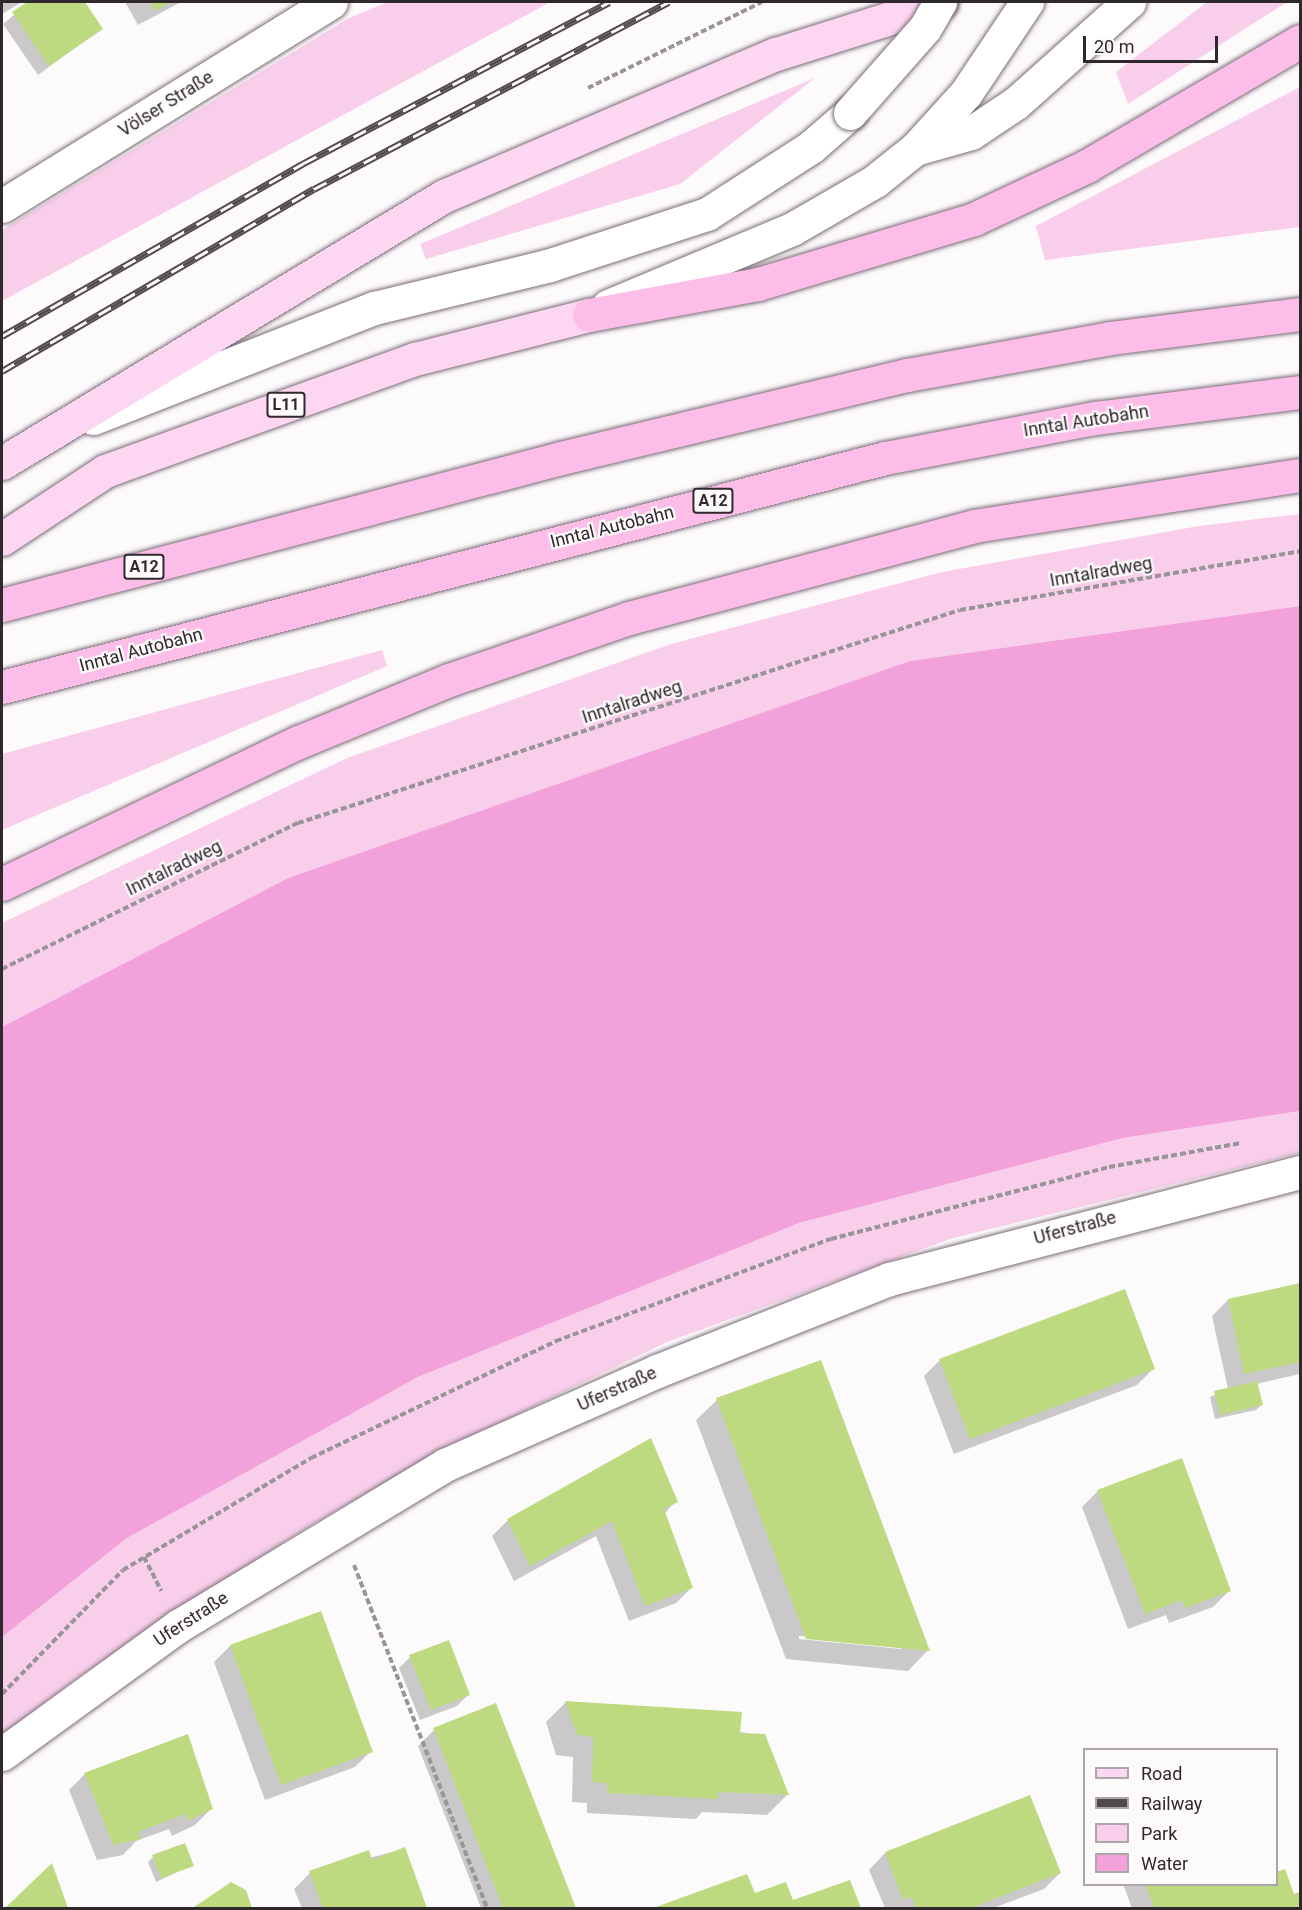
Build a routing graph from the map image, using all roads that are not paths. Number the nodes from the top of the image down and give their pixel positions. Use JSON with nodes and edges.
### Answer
{"nodes":[{"id":1,"x":331,"y":2,"type":"edge"},
{"id":2,"x":941,"y":2,"type":"edge"},
{"id":3,"x":1027,"y":2,"type":"edge"},
{"id":4,"x":1129,"y":2,"type":"edge"},
{"id":5,"x":1300,"y":41,"type":"edge"},
{"id":6,"x":915,"y":149,"type":"junction"},
{"id":7,"x":2,"y":206,"type":"edge"},
{"id":8,"x":1300,"y":314,"type":"edge"},
{"id":9,"x":589,"y":315,"type":"junction"},
{"id":10,"x":1300,"y":392,"type":"edge"},
{"id":11,"x":36,"y":441,"type":"junction"},
{"id":12,"x":2,"y":463,"type":"edge"},
{"id":13,"x":1300,"y":475,"type":"edge"},
{"id":14,"x":2,"y":539,"type":"edge"},
{"id":15,"x":2,"y":605,"type":"edge"},
{"id":16,"x":2,"y":687,"type":"edge"},
{"id":17,"x":2,"y":884,"type":"edge"},
{"id":18,"x":1300,"y":1172,"type":"edge"},
{"id":19,"x":2,"y":1754,"type":"edge"}],
"edges":[{"from":1,"to":7,"type":"street","name":"Völser Straße"},
{"from":2,"to":11,"type":"main road"},
{"from":2,"to":11,"type":"street","bridge":true},
{"from":3,"to":6,"type":"street","number":"L11"},
{"from":4,"to":6,"type":"street"},
{"from":5,"to":9,"type":"highway"},
{"from":6,"to":9,"type":"street","number":"L11"},
{"from":8,"to":15,"type":"highway","number":"A12"},
{"from":9,"to":14,"type":"main road","number":"L11"},
{"from":10,"to":16,"type":"highway","name":"Inntal Autobahn","number":"A12"},
{"from":11,"to":12,"type":"main road"},
{"from":13,"to":17,"type":"highway"},
{"from":18,"to":19,"type":"street","name":"Uferstraße"}]}
